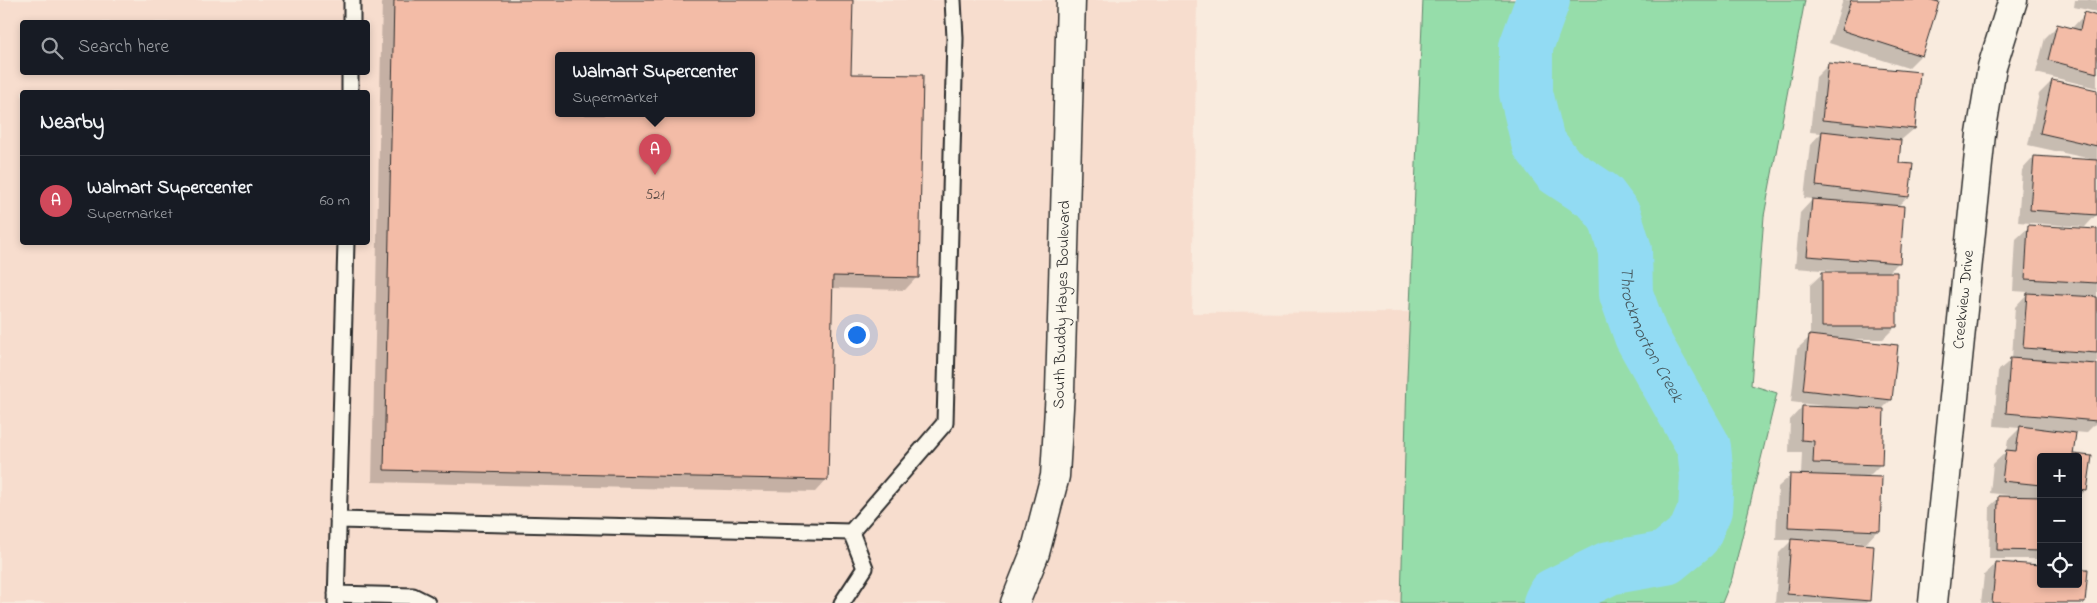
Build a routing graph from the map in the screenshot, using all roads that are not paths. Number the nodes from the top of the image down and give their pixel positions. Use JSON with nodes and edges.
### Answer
{"nodes":[{"id":1,"x":352,"y":0,"type":"edge"},
{"id":2,"x":953,"y":0,"type":"edge"},
{"id":3,"x":1071,"y":0,"type":"edge"},
{"id":4,"x":2013,"y":0,"type":"edge"},
{"id":5,"x":352,"y":20,"type":"edge"},
{"id":6,"x":350,"y":75,"type":"edge"},
{"id":7,"x":350,"y":90,"type":"edge"},
{"id":8,"x":346,"y":245,"type":"edge"},
{"id":9,"x":338,"y":520,"type":"junction"},
{"id":10,"x":851,"y":532,"type":"junction"},
{"id":11,"x":336,"y":599,"type":"edge"},
{"id":12,"x":427,"y":603,"type":"edge"},
{"id":13,"x":842,"y":603,"type":"edge"},
{"id":14,"x":1015,"y":603,"type":"edge"},
{"id":15,"x":1933,"y":603,"type":"edge"}],
"edges":[{"from":1,"to":5,"type":"lane"},
{"from":2,"to":10,"type":"lane"},
{"from":3,"to":14,"type":"street","name":"South Buddy Hayes Boulevard"},
{"from":4,"to":15,"type":"street","name":"Creekview Drive"},
{"from":6,"to":7,"type":"lane"},
{"from":8,"to":9,"type":"lane"},
{"from":9,"to":10,"type":"lane"},
{"from":9,"to":11,"type":"lane"},
{"from":10,"to":13,"type":"lane"},
{"from":11,"to":12,"type":"lane"}]}
